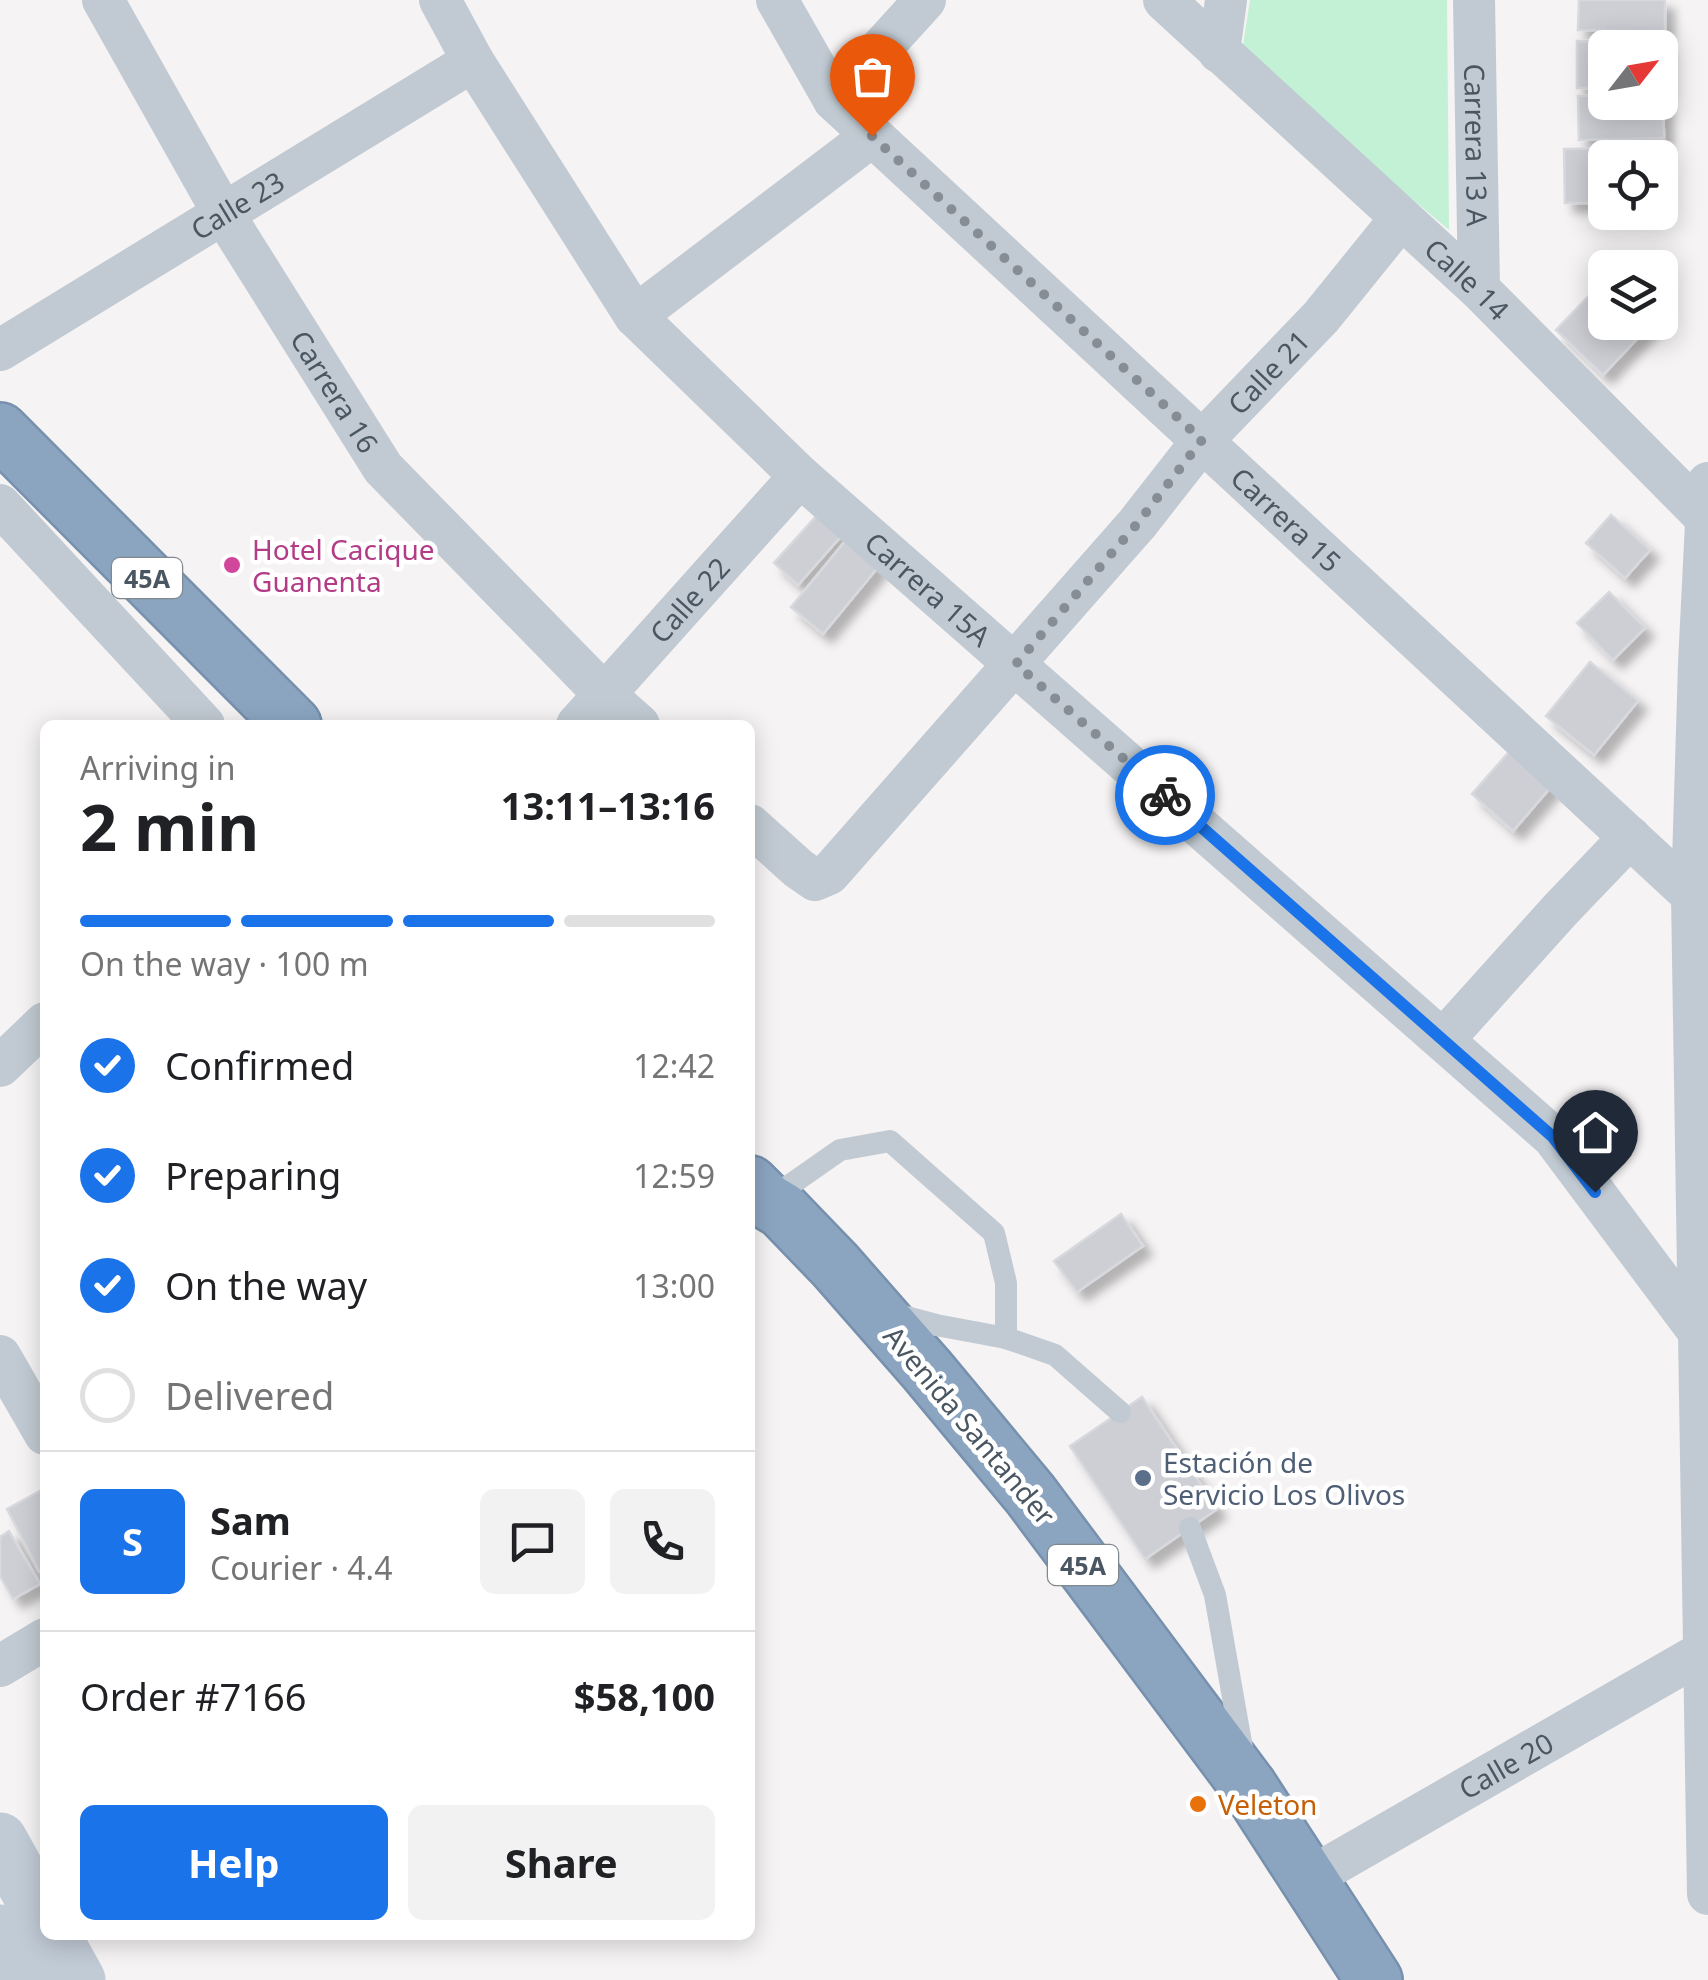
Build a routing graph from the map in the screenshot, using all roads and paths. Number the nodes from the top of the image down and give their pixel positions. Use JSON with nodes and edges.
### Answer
{"nodes":[{"id":1,"x":103,"y":0,"type":"edge"},
{"id":2,"x":440,"y":0,"type":"edge"},
{"id":3,"x":777,"y":0,"type":"edge"},
{"id":4,"x":925,"y":0,"type":"edge"},
{"id":5,"x":1164,"y":0,"type":"edge"},
{"id":6,"x":1226,"y":0,"type":"edge"},
{"id":7,"x":1474,"y":0,"type":"edge"},
{"id":8,"x":1219,"y":52,"type":"junction"},
{"id":9,"x":473,"y":61,"type":"junction"},
{"id":10,"x":834,"y":100,"type":"junction"},
{"id":11,"x":872,"y":136,"type":"junction"},
{"id":12,"x":222,"y":213,"type":"junction"},
{"id":13,"x":1401,"y":218,"type":"junction"},
{"id":14,"x":1478,"y":289,"type":"junction"},
{"id":15,"x":635,"y":316,"type":"junction"},
{"id":16,"x":0,"y":350,"type":"edge"},
{"id":17,"x":0,"y":431,"type":"edge"},
{"id":18,"x":1202,"y":440,"type":"junction"},
{"id":19,"x":800,"y":476,"type":"junction"},
{"id":20,"x":1708,"y":483,"type":"edge"},
{"id":21,"x":0,"y":504,"type":"edge"},
{"id":22,"x":1707,"y":519,"type":"edge"},
{"id":23,"x":1016,"y":664,"type":"junction"},
{"id":24,"x":591,"y":710,"type":"edge"},
{"id":25,"x":199,"y":720,"type":"edge"},
{"id":26,"x":288,"y":720,"type":"edge"},
{"id":27,"x":623,"y":720,"type":"edge"},
{"id":28,"x":755,"y":828,"type":"edge"},
{"id":29,"x":1630,"y":837,"type":"junction"},
{"id":30,"x":1692,"y":896,"type":"junction"},
{"id":31,"x":40,"y":1028,"type":"edge"},
{"id":32,"x":1444,"y":1039,"type":"junction"},
{"id":33,"x":0,"y":1066,"type":"edge"},
{"id":34,"x":758,"y":1192,"type":"edge"},
{"id":35,"x":871,"y":1307,"type":"junction"},
{"id":36,"x":1698,"y":1331,"type":"junction"},
{"id":37,"x":1006,"y":1338,"type":"junction"},
{"id":38,"x":0,"y":1356,"type":"edge"},
{"id":39,"x":1120,"y":1412,"type":"dead end"},
{"id":40,"x":30,"y":1415,"type":"edge"},
{"id":41,"x":1190,"y":1528,"type":"dead end"},
{"id":42,"x":40,"y":1642,"type":"edge"},
{"id":43,"x":1703,"y":1652,"type":"junction"},
{"id":44,"x":0,"y":1666,"type":"edge"},
{"id":45,"x":1249,"y":1788,"type":"junction"},
{"id":46,"x":0,"y":1840,"type":"edge"},
{"id":47,"x":1308,"y":1879,"type":"junction"},
{"id":48,"x":1708,"y":1894,"type":"edge"},
{"id":49,"x":31,"y":1924,"type":"edge"},
{"id":50,"x":44,"y":1940,"type":"edge"},
{"id":51,"x":26,"y":1980,"type":"edge"},
{"id":52,"x":78,"y":1980,"type":"edge"},
{"id":53,"x":1374,"y":1980,"type":"edge"}],
"edges":[{"from":1,"to":12,"type":"street","name":"Carrera 16"},
{"from":2,"to":9,"type":"street","name":"Carrera 15A"},
{"from":3,"to":10,"type":"street","name":"Carrera 15"},
{"from":4,"to":10,"type":"street"},
{"from":5,"to":8,"type":"street","name":"Calle 14"},
{"from":6,"to":8,"type":"street"},
{"from":7,"to":14,"type":"street","name":"Carrera 13 A"},
{"from":8,"to":13,"type":"street","name":"Calle 14"},
{"from":9,"to":12,"type":"street","name":"Calle 23"},
{"from":9,"to":15,"type":"street","name":"Carrera 15A"},
{"from":10,"to":11,"type":"street","name":"Carrera 15"},
{"from":11,"to":15,"type":"street"},
{"from":11,"to":18,"type":"street","name":"Carrera 15"},
{"from":12,"to":16,"type":"street","name":"Calle 23"},
{"from":12,"to":24,"type":"street","name":"Carrera 16"},
{"from":13,"to":14,"type":"street","name":"Calle 14"},
{"from":13,"to":18,"type":"street","name":"Calle 21"},
{"from":14,"to":22,"type":"street","name":"Calle 14"},
{"from":15,"to":19,"type":"street","name":"Carrera 15A"},
{"from":17,"to":26,"type":"highway","number":"45A"},
{"from":18,"to":23,"type":"street","name":"Calle 21"},
{"from":18,"to":29,"type":"street","name":"Carrera 15"},
{"from":19,"to":23,"type":"street","name":"Carrera 15A"},
{"from":19,"to":24,"type":"street","name":"Calle 22"},
{"from":20,"to":22,"type":"street"},
{"from":21,"to":25,"type":"street"},
{"from":22,"to":30,"type":"street"},
{"from":23,"to":28,"type":"street","name":"Calle 21"},
{"from":23,"to":32,"type":"street","name":"Carrera 15A"},
{"from":24,"to":27,"type":"street","name":"Carrera 16"},
{"from":29,"to":30,"type":"street","name":"Carrera 15"},
{"from":29,"to":32,"type":"street"},
{"from":30,"to":36,"type":"street"},
{"from":31,"to":33,"type":"street"},
{"from":32,"to":36,"type":"street","name":"Carrera 15A"},
{"from":34,"to":35,"type":"highway","name":"Avenida Santander","number":"45A"},
{"from":34,"to":37,"type":"lane"},
{"from":35,"to":37,"type":"lane"},
{"from":35,"to":45,"type":"highway","name":"Avenida Santander","number":"45A"},
{"from":36,"to":43,"type":"street"},
{"from":37,"to":39,"type":"lane"},
{"from":38,"to":40,"type":"street"},
{"from":41,"to":45,"type":"lane"},
{"from":42,"to":44,"type":"street"},
{"from":43,"to":47,"type":"street","name":"Calle 20"},
{"from":43,"to":48,"type":"street"},
{"from":45,"to":47,"type":"highway","name":"Avenida Santander","number":"45A"},
{"from":46,"to":49,"type":"street"},
{"from":47,"to":53,"type":"highway","name":"Avenida Santander","number":"45A"},
{"from":49,"to":51,"type":"street"},
{"from":50,"to":52,"type":"street"}]}
